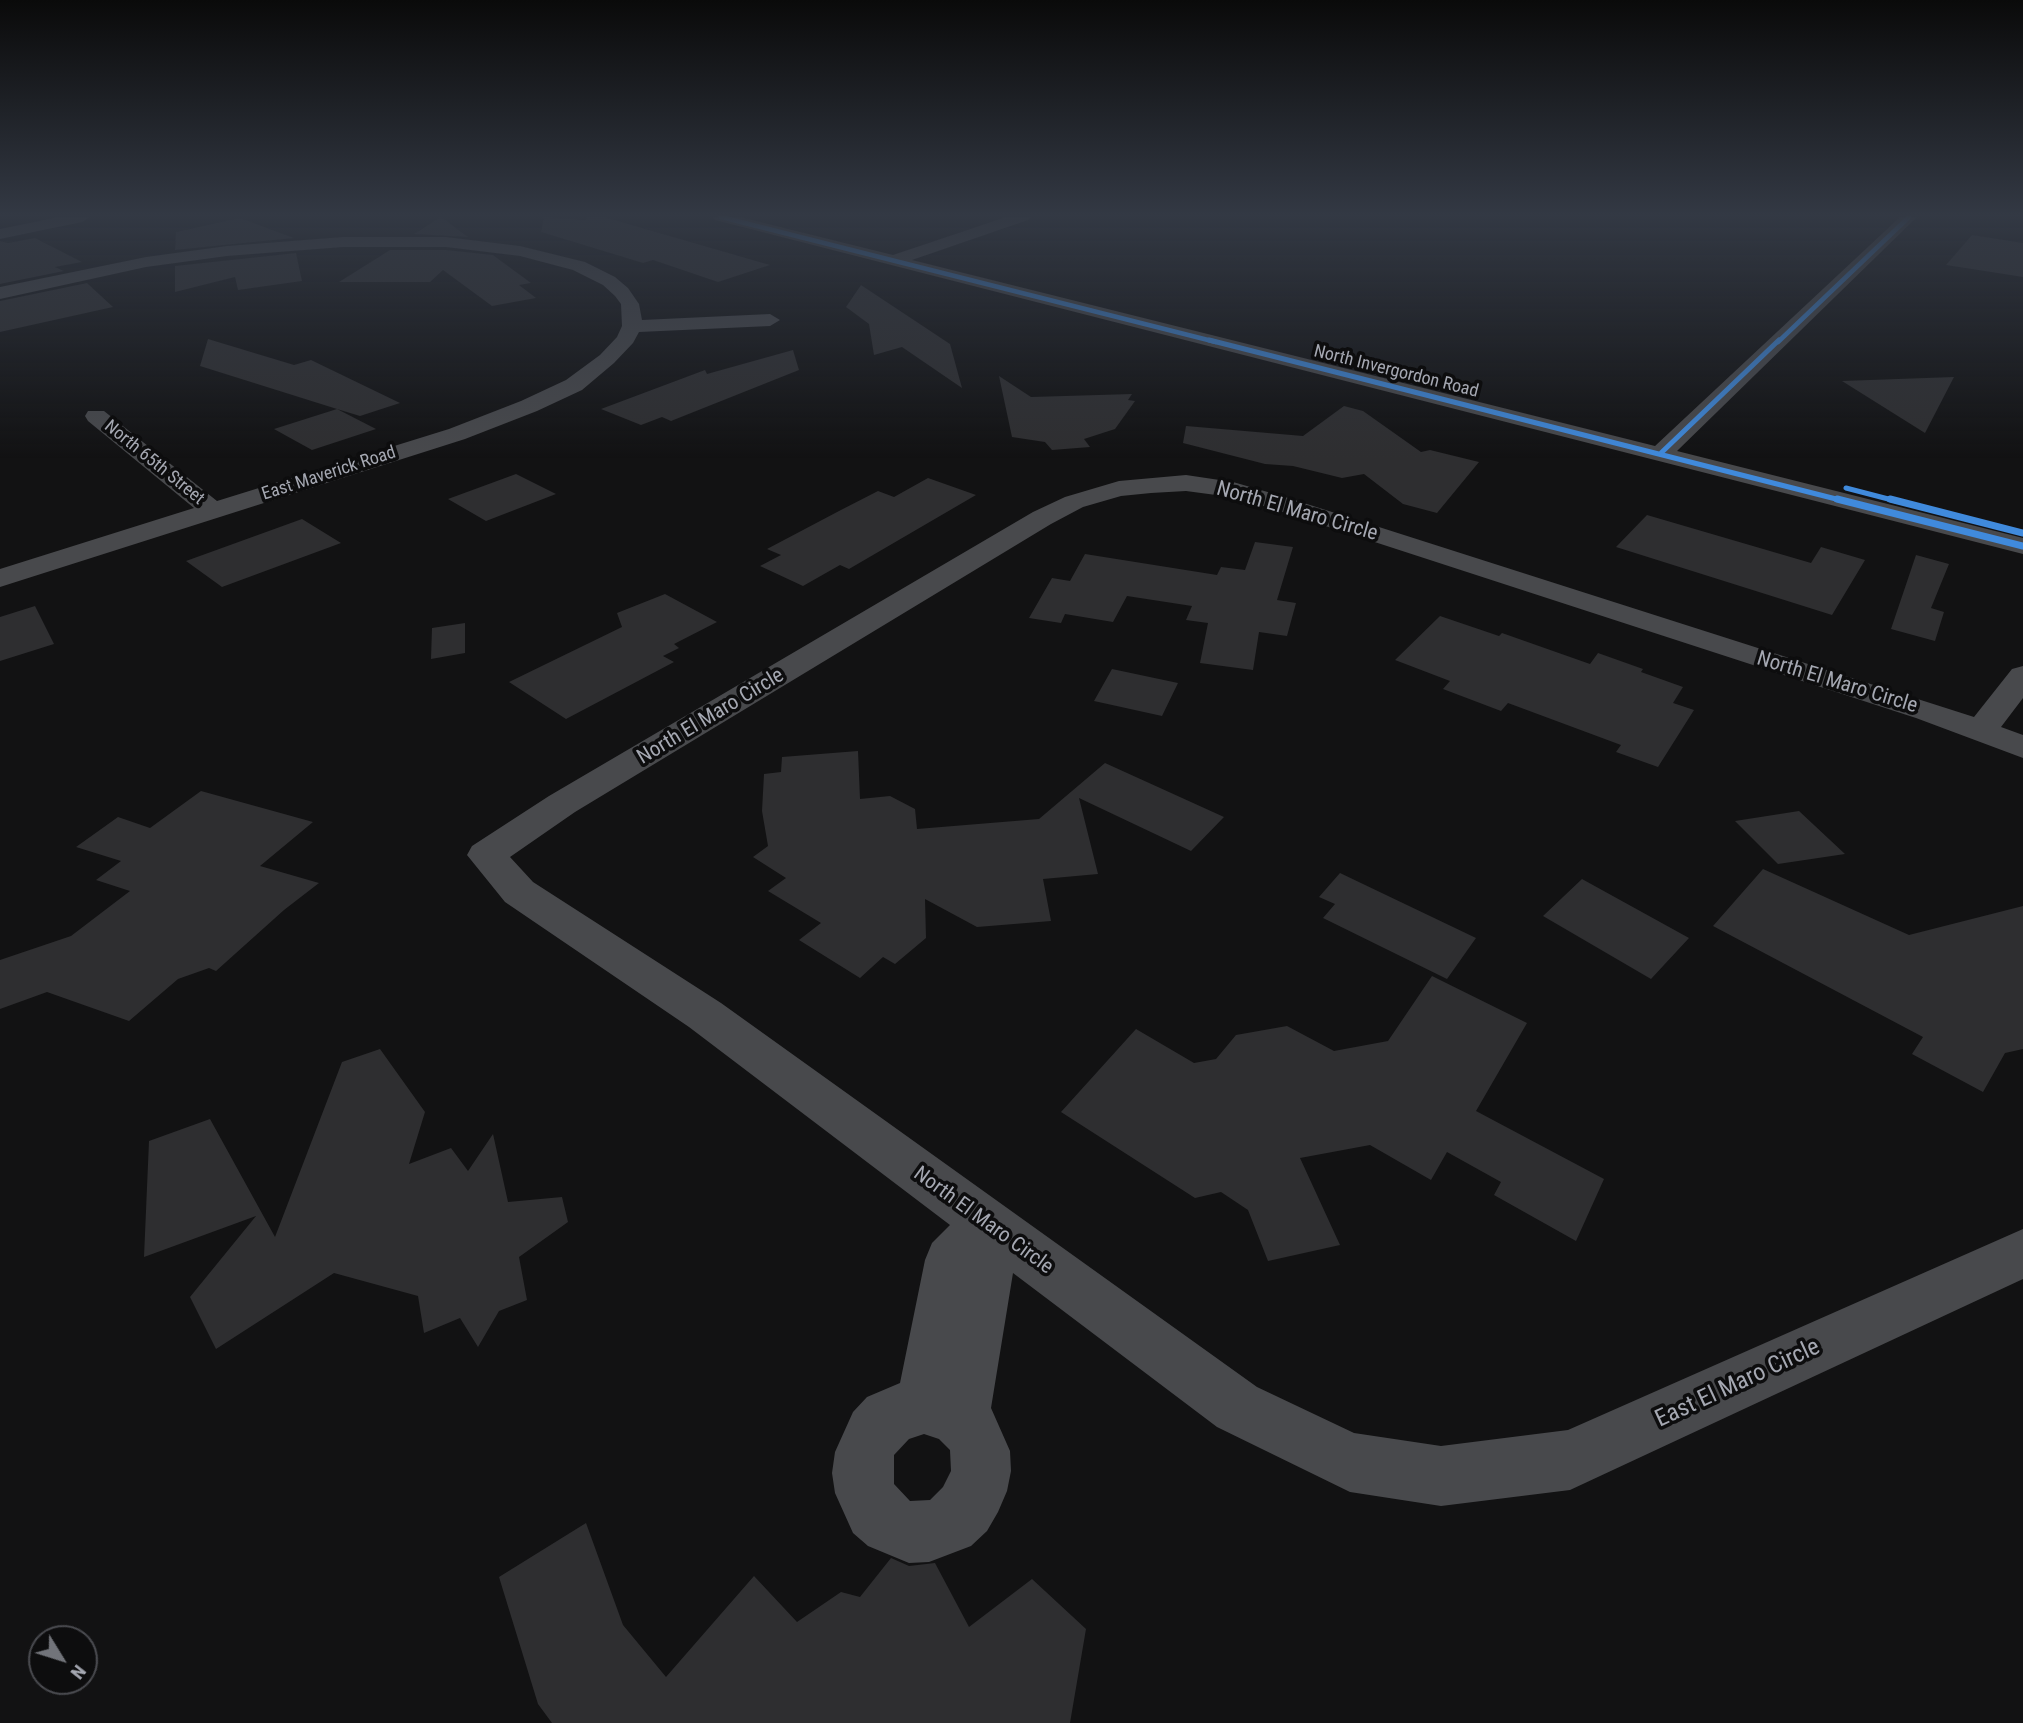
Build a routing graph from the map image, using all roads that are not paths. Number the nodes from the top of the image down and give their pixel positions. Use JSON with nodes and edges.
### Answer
{"nodes":[{"id":1,"x":625,"y":297,"type":"edge"},
{"id":2,"x":1050,"y":297,"type":"edge"},
{"id":3,"x":1824,"y":297,"type":"edge"},
{"id":4,"x":770,"y":320,"type":"dead end"},
{"id":5,"x":632,"y":326,"type":"junction"},
{"id":6,"x":96,"y":416,"type":"dead end"},
{"id":7,"x":1665,"y":449,"type":"junction"},
{"id":8,"x":213,"y":511,"type":"junction"},
{"id":9,"x":2023,"y":533,"type":"edge"},
{"id":10,"x":2023,"y":546,"type":"edge"},
{"id":11,"x":0,"y":578,"type":"edge"},
{"id":12,"x":2023,"y":676,"type":"edge"},
{"id":13,"x":2002,"y":738,"type":"edge"},
{"id":14,"x":978,"y":1228,"type":"junction"},
{"id":15,"x":2023,"y":1252,"type":"edge"},
{"id":16,"x":942,"y":1411,"type":"dead end"},
{"id":17,"x":1441,"y":1476,"type":"joint"}],
"edges":[{"from":1,"to":5,"type":"street"},
{"from":2,"to":7,"type":"street","name":"North Invergordon Road"},
{"from":3,"to":7,"type":"street"},
{"from":4,"to":5,"type":"street"},
{"from":5,"to":8,"type":"street","name":"East Maverick Road"},
{"from":6,"to":8,"type":"street","name":"North 65th Street"},
{"from":7,"to":9,"type":"street","name":"North Invergordon Road"},
{"from":7,"to":10,"type":"street","name":"North Invergordon Road"},
{"from":8,"to":11,"type":"street","name":"East Maverick Road"},
{"from":12,"to":13,"type":"street"},
{"from":13,"to":14,"type":"street","name":"North El Maro Circle"},
{"from":14,"to":16,"type":"street"},
{"from":14,"to":17,"type":"street","name":"North El Maro Circle"},
{"from":15,"to":17,"type":"street","name":"East El Maro Circle"}]}
